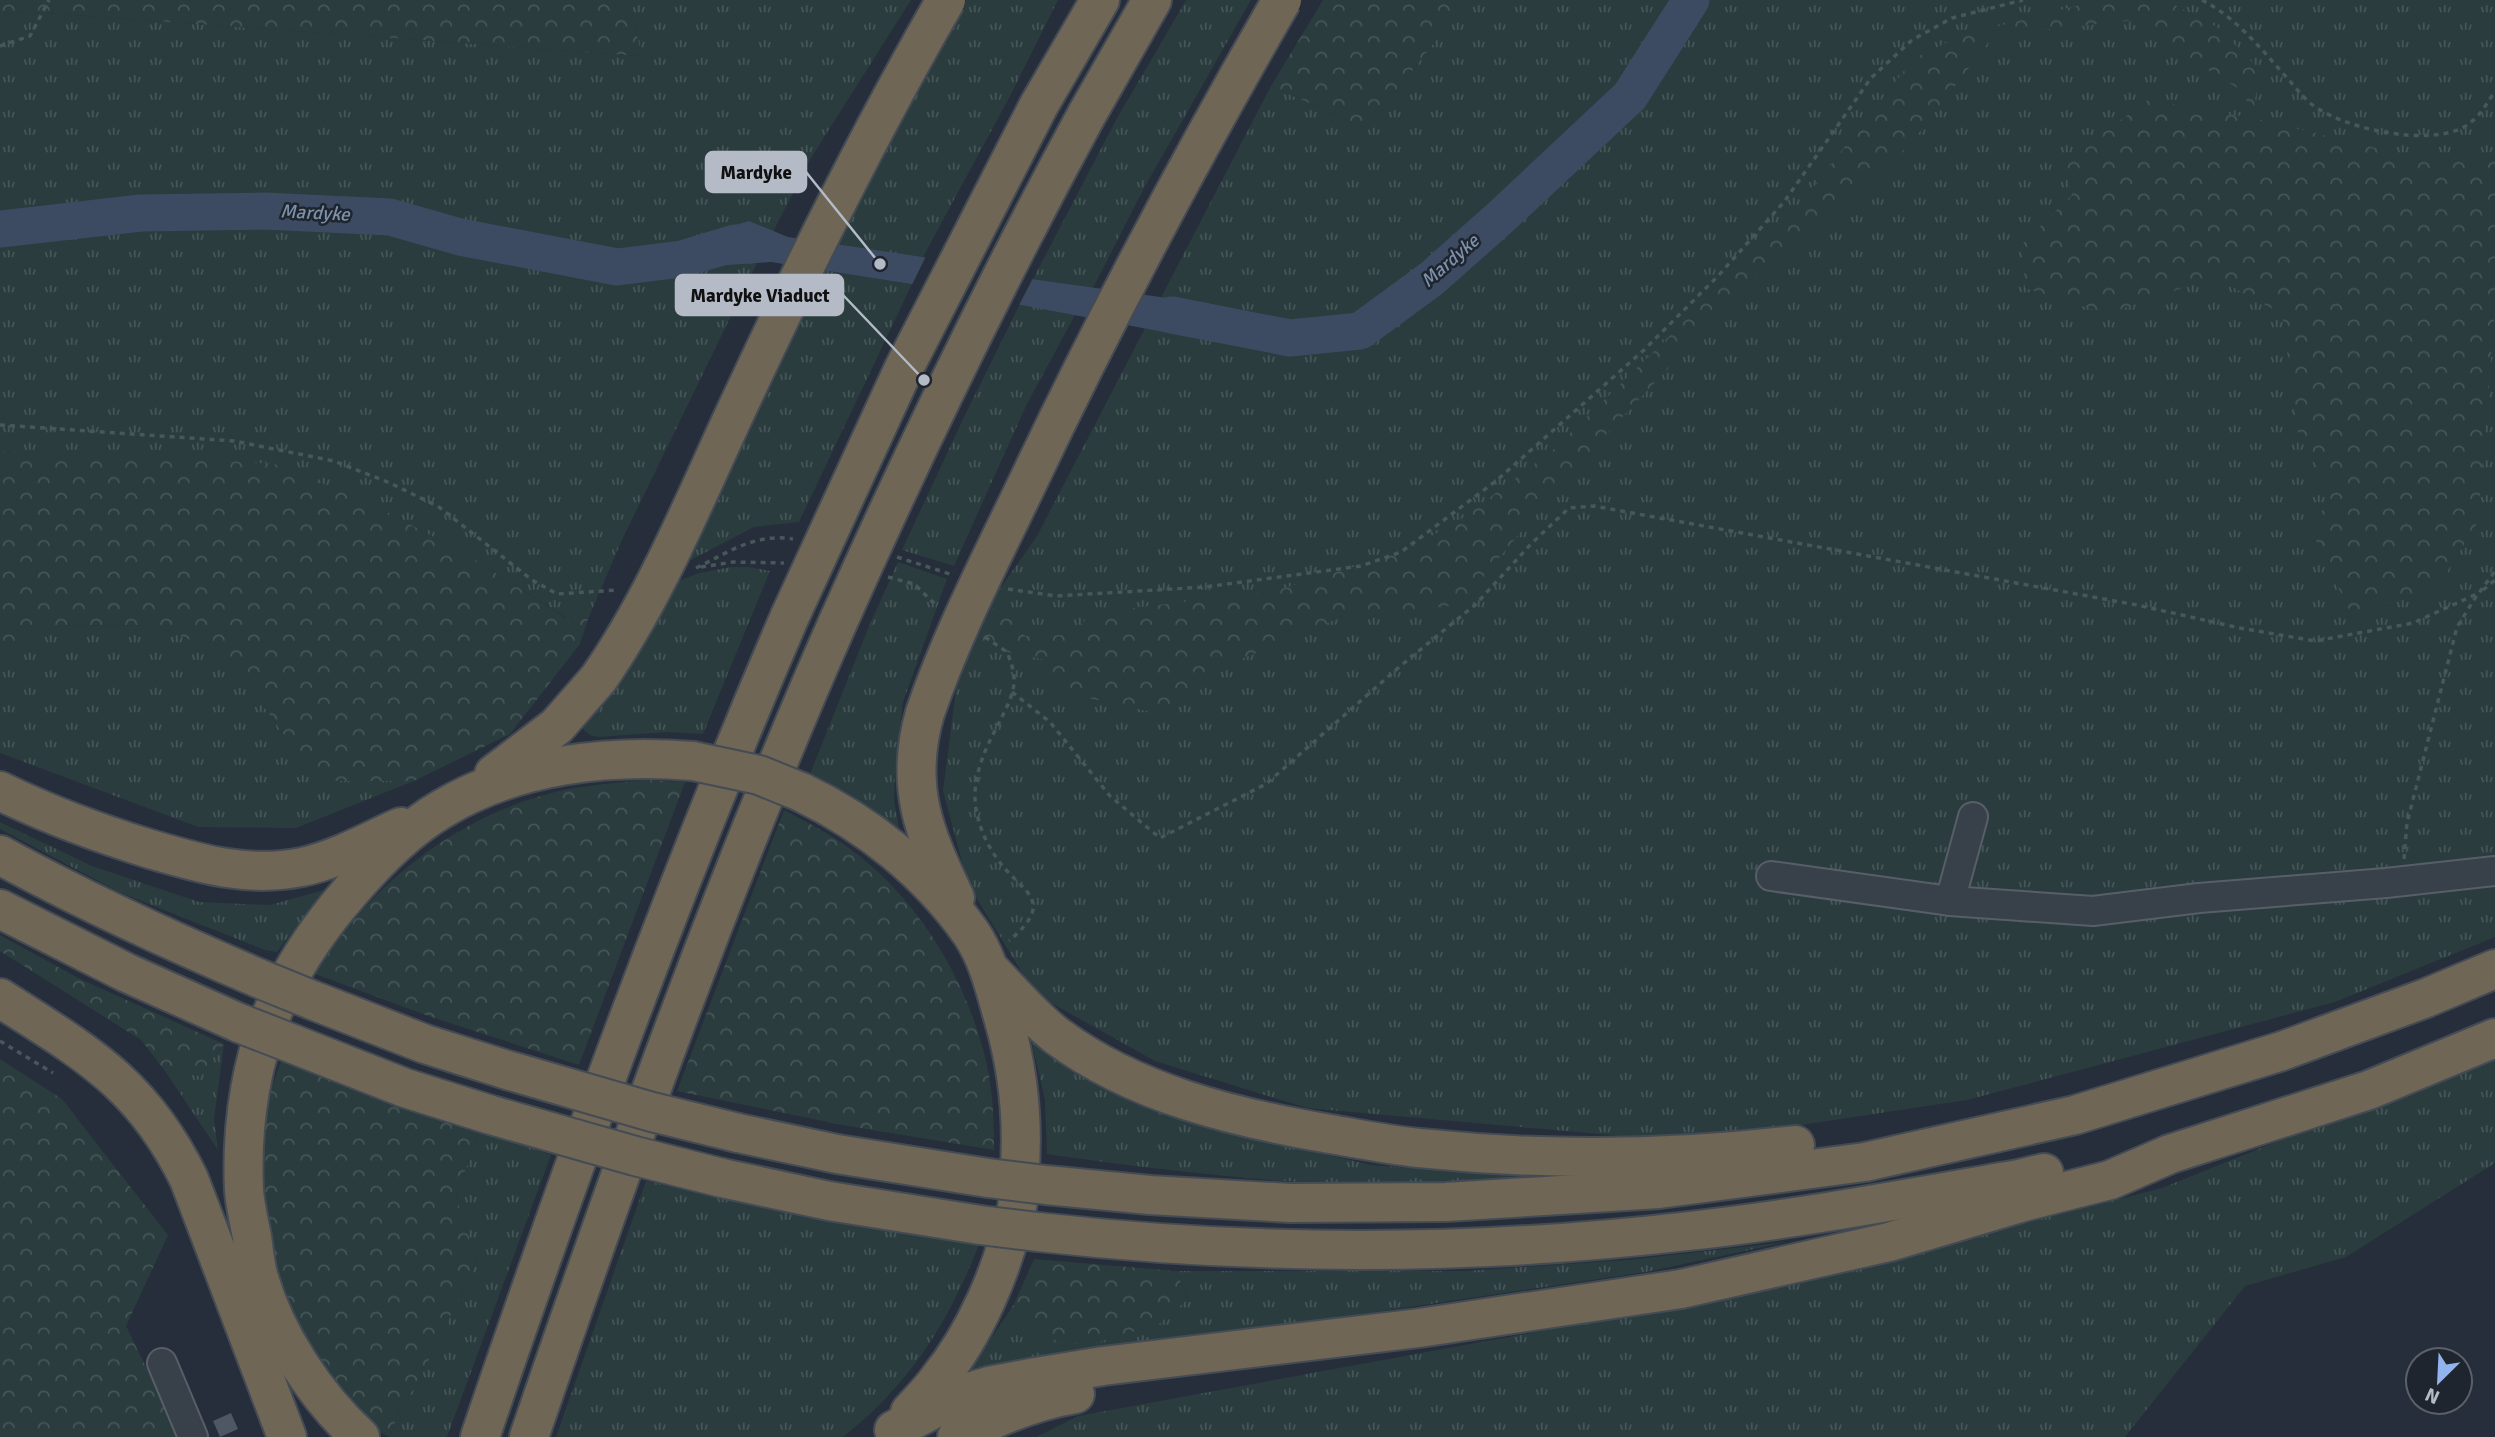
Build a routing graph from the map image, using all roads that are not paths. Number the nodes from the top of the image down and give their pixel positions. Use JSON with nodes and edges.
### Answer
{"nodes":[{"id":1,"x":946,"y":0,"type":"edge"},
{"id":2,"x":1100,"y":0,"type":"edge"},
{"id":3,"x":1152,"y":0,"type":"edge"},
{"id":4,"x":1282,"y":0,"type":"edge"},
{"id":5,"x":0,"y":792,"type":"edge"},
{"id":6,"x":448,"y":806,"type":"junction"},
{"id":7,"x":1973,"y":817,"type":"dead end"},
{"id":8,"x":0,"y":856,"type":"edge"},
{"id":9,"x":2495,"y":871,"type":"edge"},
{"id":10,"x":1771,"y":876,"type":"dead end"},
{"id":11,"x":1950,"y":901,"type":"junction"},
{"id":12,"x":0,"y":909,"type":"edge"},
{"id":13,"x":981,"y":953,"type":"junction"},
{"id":14,"x":2495,"y":969,"type":"edge"},
{"id":15,"x":0,"y":973,"type":"edge"},
{"id":16,"x":0,"y":998,"type":"edge"},
{"id":17,"x":2495,"y":1038,"type":"edge"},
{"id":18,"x":2137,"y":1095,"type":"junction"},
{"id":19,"x":2170,"y":1154,"type":"junction"},
{"id":20,"x":259,"y":1278,"type":"junction"},
{"id":21,"x":274,"y":1315,"type":"junction"},
{"id":22,"x":1303,"y":1344,"type":"junction"},
{"id":23,"x":163,"y":1363,"type":"dead end"},
{"id":24,"x":890,"y":1433,"type":"edge"},
{"id":25,"x":193,"y":1437,"type":"edge"},
{"id":26,"x":286,"y":1437,"type":"edge"},
{"id":27,"x":320,"y":1437,"type":"edge"},
{"id":28,"x":360,"y":1437,"type":"edge"},
{"id":29,"x":480,"y":1437,"type":"edge"},
{"id":30,"x":529,"y":1437,"type":"edge"},
{"id":31,"x":957,"y":1437,"type":"edge"}],
"edges":[{"from":1,"to":6,"type":"highway","bridge":true},
{"from":2,"to":29,"type":"highway","bridge":true},
{"from":3,"to":30,"type":"highway","bridge":true},
{"from":4,"to":13,"type":"highway","bridge":true},
{"from":5,"to":6,"type":"highway"},
{"from":6,"to":13,"type":"highway","bridge":true},
{"from":6,"to":20,"type":"highway"},
{"from":7,"to":11,"type":"lane"},
{"from":8,"to":18,"type":"highway","bridge":true},
{"from":9,"to":11,"type":"lane"},
{"from":10,"to":11,"type":"lane"},
{"from":12,"to":19,"type":"highway","bridge":true},
{"from":13,"to":18,"type":"highway"},
{"from":13,"to":24,"type":"highway"},
{"from":14,"to":18,"type":"highway"},
{"from":15,"to":20,"type":"highway"},
{"from":16,"to":26,"type":"highway"},
{"from":17,"to":19,"type":"highway"},
{"from":19,"to":22,"type":"highway"},
{"from":20,"to":21,"type":"highway"},
{"from":21,"to":27,"type":"highway"},
{"from":21,"to":28,"type":"highway"},
{"from":22,"to":24,"type":"highway"},
{"from":22,"to":31,"type":"highway"},
{"from":23,"to":25,"type":"lane"}]}
